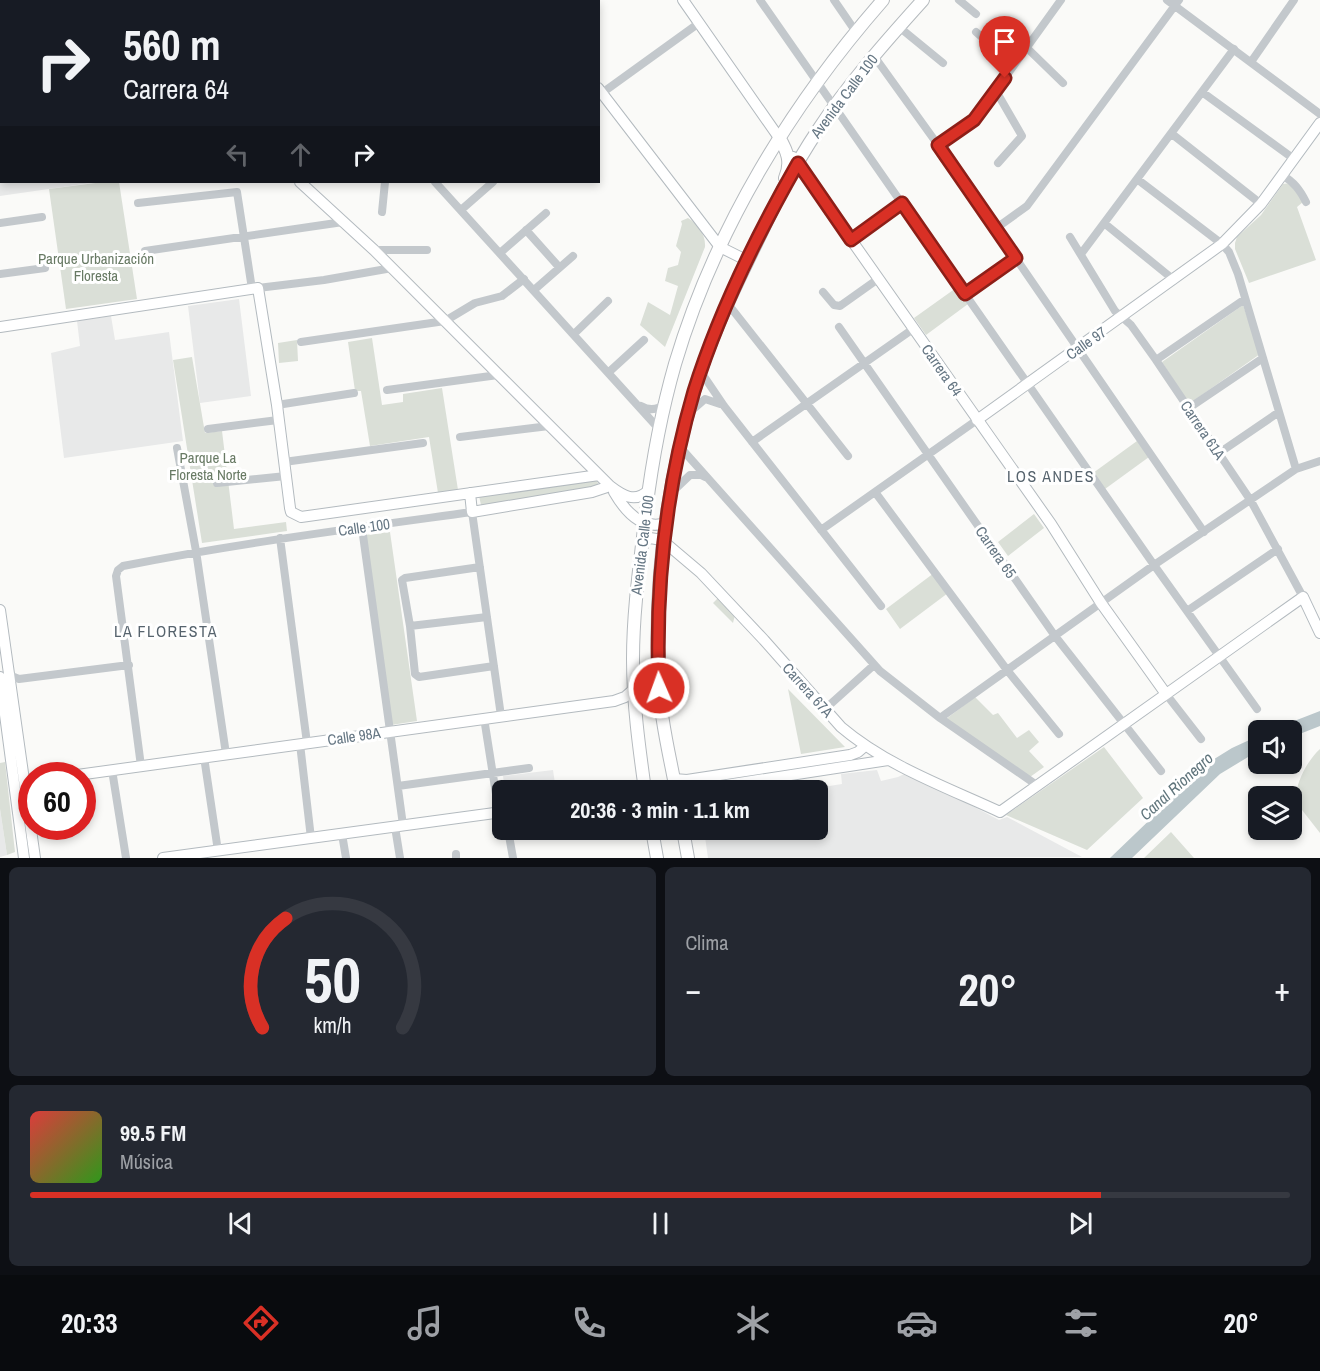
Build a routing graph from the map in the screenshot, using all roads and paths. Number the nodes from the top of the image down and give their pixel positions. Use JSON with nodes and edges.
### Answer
{"nodes":[{"id":1,"x":683,"y":0,"type":"edge"},
{"id":2,"x":760,"y":0,"type":"edge"},
{"id":3,"x":834,"y":0,"type":"edge"},
{"id":4,"x":883,"y":0,"type":"edge"},
{"id":5,"x":923,"y":0,"type":"edge"},
{"id":6,"x":960,"y":0,"type":"edge"},
{"id":7,"x":1061,"y":0,"type":"edge"},
{"id":8,"x":1167,"y":0,"type":"edge"},
{"id":9,"x":1294,"y":0,"type":"edge"},
{"id":10,"x":1177,"y":3,"type":"edge"},
{"id":11,"x":976,"y":14,"type":"dead end"},
{"id":12,"x":699,"y":24,"type":"junction"},
{"id":13,"x":899,"y":27,"type":"junction"},
{"id":14,"x":856,"y":32,"type":"junction"},
{"id":15,"x":976,"y":32,"type":"dead end"},
{"id":16,"x":1027,"y":48,"type":"junction"},
{"id":17,"x":1234,"y":49,"type":"junction"},
{"id":18,"x":874,"y":56,"type":"junction"},
{"id":19,"x":1251,"y":62,"type":"junction"},
{"id":20,"x":943,"y":63,"type":"dead end"},
{"id":21,"x":1014,"y":65,"type":"junction"},
{"id":22,"x":817,"y":81,"type":"junction"},
{"id":23,"x":1062,"y":83,"type":"dead end"},
{"id":24,"x":600,"y":91,"type":"edge"},
{"id":25,"x":996,"y":91,"type":"junction"},
{"id":26,"x":1202,"y":92,"type":"junction"},
{"id":27,"x":835,"y":107,"type":"junction"},
{"id":28,"x":1320,"y":114,"type":"edge"},
{"id":29,"x":1320,"y":123,"type":"edge"},
{"id":30,"x":1172,"y":134,"type":"junction"},
{"id":31,"x":779,"y":137,"type":"junction"},
{"id":32,"x":938,"y":145,"type":"junction"},
{"id":33,"x":1294,"y":159,"type":"junction"},
{"id":34,"x":798,"y":163,"type":"junction"},
{"id":35,"x":998,"y":163,"type":"dead end"},
{"id":36,"x":1282,"y":175,"type":"junction"},
{"id":37,"x":1137,"y":179,"type":"junction"},
{"id":38,"x":301,"y":183,"type":"edge"},
{"id":39,"x":385,"y":183,"type":"edge"},
{"id":40,"x":436,"y":183,"type":"edge"},
{"id":41,"x":491,"y":183,"type":"edge"},
{"id":42,"x":1306,"y":202,"type":"dead end"},
{"id":43,"x":138,"y":203,"type":"dead end"},
{"id":44,"x":902,"y":203,"type":"junction"},
{"id":45,"x":1261,"y":204,"type":"junction"},
{"id":46,"x":461,"y":210,"type":"junction"},
{"id":47,"x":382,"y":212,"type":"dead end"},
{"id":48,"x":546,"y":213,"type":"dead end"},
{"id":49,"x":42,"y":217,"type":"dead end"},
{"id":50,"x":343,"y":222,"type":"junction"},
{"id":51,"x":0,"y":223,"type":"edge"},
{"id":52,"x":1104,"y":223,"type":"junction"},
{"id":53,"x":995,"y":229,"type":"junction"},
{"id":54,"x":526,"y":231,"type":"junction"},
{"id":55,"x":244,"y":237,"type":"junction"},
{"id":56,"x":1070,"y":237,"type":"dead end"},
{"id":57,"x":851,"y":240,"type":"junction"},
{"id":58,"x":1222,"y":244,"type":"junction"},
{"id":59,"x":720,"y":247,"type":"junction"},
{"id":60,"x":754,"y":249,"type":"junction"},
{"id":61,"x":374,"y":250,"type":"junction"},
{"id":62,"x":427,"y":250,"type":"dead end"},
{"id":63,"x":145,"y":251,"type":"dead end"},
{"id":64,"x":500,"y":253,"type":"junction"},
{"id":65,"x":1081,"y":254,"type":"junction"},
{"id":66,"x":573,"y":256,"type":"dead end"},
{"id":67,"x":1016,"y":258,"type":"junction"},
{"id":68,"x":748,"y":261,"type":"junction"},
{"id":69,"x":560,"y":267,"type":"junction"},
{"id":70,"x":45,"y":268,"type":"dead end"},
{"id":71,"x":392,"y":268,"type":"junction"},
{"id":72,"x":0,"y":274,"type":"edge"},
{"id":73,"x":524,"y":279,"type":"junction"},
{"id":74,"x":878,"y":279,"type":"junction"},
{"id":75,"x":1174,"y":280,"type":"junction"},
{"id":76,"x":255,"y":289,"type":"junction"},
{"id":77,"x":534,"y":290,"type":"junction"},
{"id":78,"x":823,"y":292,"type":"dead end"},
{"id":79,"x":965,"y":294,"type":"junction"},
{"id":80,"x":1245,"y":299,"type":"junction"},
{"id":81,"x":608,"y":301,"type":"dead end"},
{"id":82,"x":728,"y":304,"type":"junction"},
{"id":83,"x":1121,"y":317,"type":"junction"},
{"id":84,"x":445,"y":321,"type":"junction"},
{"id":85,"x":0,"y":327,"type":"edge"},
{"id":86,"x":839,"y":327,"type":"dead end"},
{"id":87,"x":913,"y":329,"type":"junction"},
{"id":88,"x":574,"y":334,"type":"junction"},
{"id":89,"x":644,"y":340,"type":"dead end"},
{"id":90,"x":301,"y":342,"type":"dead end"},
{"id":91,"x":1078,"y":348,"type":"junction"},
{"id":92,"x":1263,"y":358,"type":"junction"},
{"id":93,"x":1156,"y":360,"type":"junction"},
{"id":94,"x":864,"y":363,"type":"junction"},
{"id":95,"x":609,"y":372,"type":"junction"},
{"id":96,"x":701,"y":372,"type":"junction"},
{"id":97,"x":498,"y":375,"type":"junction"},
{"id":98,"x":1028,"y":384,"type":"junction"},
{"id":99,"x":387,"y":390,"type":"dead end"},
{"id":100,"x":354,"y":393,"type":"dead end"},
{"id":101,"x":665,"y":403,"type":"junction"},
{"id":102,"x":638,"y":404,"type":"junction"},
{"id":103,"x":806,"y":404,"type":"junction"},
{"id":104,"x":277,"y":405,"type":"junction"},
{"id":105,"x":724,"y":406,"type":"junction"},
{"id":106,"x":1189,"y":408,"type":"junction"},
{"id":107,"x":1279,"y":412,"type":"junction"},
{"id":108,"x":688,"y":413,"type":"junction"},
{"id":109,"x":278,"y":420,"type":"junction"},
{"id":110,"x":977,"y":420,"type":"junction"},
{"id":111,"x":549,"y":426,"type":"junction"},
{"id":112,"x":208,"y":429,"type":"dead end"},
{"id":113,"x":659,"y":429,"type":"junction"},
{"id":114,"x":460,"y":437,"type":"dead end"},
{"id":115,"x":752,"y":442,"type":"junction"},
{"id":116,"x":423,"y":443,"type":"dead end"},
{"id":117,"x":680,"y":447,"type":"junction"},
{"id":118,"x":177,"y":448,"type":"dead end"},
{"id":119,"x":1220,"y":453,"type":"junction"},
{"id":120,"x":928,"y":454,"type":"junction"},
{"id":121,"x":848,"y":456,"type":"dead end"},
{"id":122,"x":1320,"y":461,"type":"edge"},
{"id":123,"x":284,"y":462,"type":"junction"},
{"id":124,"x":1296,"y":469,"type":"junction"},
{"id":125,"x":599,"y":475,"type":"junction"},
{"id":126,"x":286,"y":476,"type":"junction"},
{"id":127,"x":711,"y":482,"type":"junction"},
{"id":128,"x":217,"y":483,"type":"dead end"},
{"id":129,"x":610,"y":486,"type":"junction"},
{"id":130,"x":648,"y":491,"type":"junction"},
{"id":131,"x":875,"y":492,"type":"junction"},
{"id":132,"x":470,"y":493,"type":"junction"},
{"id":133,"x":671,"y":493,"type":"junction"},
{"id":134,"x":1251,"y":501,"type":"junction"},
{"id":135,"x":472,"y":512,"type":"junction"},
{"id":136,"x":666,"y":523,"type":"junction"},
{"id":137,"x":644,"y":524,"type":"junction"},
{"id":138,"x":362,"y":528,"type":"junction"},
{"id":139,"x":821,"y":530,"type":"junction"},
{"id":140,"x":1204,"y":532,"type":"junction"},
{"id":141,"x":280,"y":538,"type":"junction"},
{"id":142,"x":664,"y":541,"type":"junction"},
{"id":143,"x":642,"y":542,"type":"junction"},
{"id":144,"x":1278,"y":549,"type":"junction"},
{"id":145,"x":196,"y":551,"type":"junction"},
{"id":146,"x":1154,"y":565,"type":"junction"},
{"id":147,"x":480,"y":567,"type":"junction"},
{"id":148,"x":1303,"y":597,"type":"junction"},
{"id":149,"x":1101,"y":603,"type":"junction"},
{"id":150,"x":881,"y":606,"type":"dead end"},
{"id":151,"x":0,"y":610,"type":"edge"},
{"id":152,"x":1187,"y":611,"type":"junction"},
{"id":153,"x":487,"y":617,"type":"junction"},
{"id":154,"x":410,"y":626,"type":"junction"},
{"id":155,"x":1320,"y":633,"type":"edge"},
{"id":156,"x":1055,"y":636,"type":"junction"},
{"id":157,"x":1220,"y":656,"type":"junction"},
{"id":158,"x":129,"y":665,"type":"junction"},
{"id":159,"x":874,"y":665,"type":"junction"},
{"id":160,"x":494,"y":666,"type":"junction"},
{"id":161,"x":1007,"y":670,"type":"junction"},
{"id":162,"x":8,"y":678,"type":"edge"},
{"id":163,"x":634,"y":689,"type":"junction"},
{"id":164,"x":1166,"y":694,"type":"junction"},
{"id":165,"x":825,"y":710,"type":"junction"},
{"id":166,"x":1257,"y":710,"type":"dead end"},
{"id":167,"x":501,"y":716,"type":"junction"},
{"id":168,"x":484,"y":718,"type":"junction"},
{"id":169,"x":940,"y":718,"type":"junction"},
{"id":170,"x":1124,"y":725,"type":"junction"},
{"id":171,"x":390,"y":731,"type":"junction"},
{"id":172,"x":1059,"y":734,"type":"dead end"},
{"id":173,"x":1201,"y":740,"type":"dead end"},
{"id":174,"x":303,"y":743,"type":"junction"},
{"id":175,"x":866,"y":746,"type":"junction"},
{"id":176,"x":226,"y":754,"type":"junction"},
{"id":177,"x":204,"y":757,"type":"junction"},
{"id":178,"x":888,"y":759,"type":"junction"},
{"id":179,"x":24,"y":762,"type":"edge"},
{"id":180,"x":141,"y":766,"type":"junction"},
{"id":181,"x":529,"y":768,"type":"dead end"},
{"id":182,"x":112,"y":770,"type":"junction"},
{"id":183,"x":1161,"y":771,"type":"dead end"},
{"id":184,"x":96,"y":772,"type":"edge"},
{"id":185,"x":493,"y":773,"type":"junction"},
{"id":186,"x":494,"y":780,"type":"edge"},
{"id":187,"x":644,"y":780,"type":"edge"},
{"id":188,"x":674,"y":780,"type":"edge"},
{"id":189,"x":687,"y":780,"type":"edge"},
{"id":190,"x":757,"y":780,"type":"edge"},
{"id":191,"x":398,"y":786,"type":"junction"},
{"id":192,"x":1038,"y":786,"type":"junction"},
{"id":193,"x":492,"y":813,"type":"edge"},
{"id":194,"x":399,"y":826,"type":"junction"},
{"id":195,"x":342,"y":834,"type":"junction"},
{"id":196,"x":311,"y":838,"type":"junction"},
{"id":197,"x":33,"y":840,"type":"edge"},
{"id":198,"x":510,"y":840,"type":"edge"},
{"id":199,"x":654,"y":840,"type":"edge"},
{"id":200,"x":685,"y":840,"type":"edge"},
{"id":201,"x":218,"y":850,"type":"junction"},
{"id":202,"x":205,"y":855,"type":"edge"},
{"id":203,"x":24,"y":858,"type":"edge"},
{"id":204,"x":35,"y":858,"type":"edge"},
{"id":205,"x":126,"y":858,"type":"edge"},
{"id":206,"x":163,"y":858,"type":"edge"},
{"id":207,"x":346,"y":858,"type":"edge"},
{"id":208,"x":400,"y":858,"type":"edge"},
{"id":209,"x":513,"y":858,"type":"edge"},
{"id":210,"x":657,"y":858,"type":"edge"},
{"id":211,"x":688,"y":858,"type":"edge"}],
"edges":[{"from":1,"to":12,"type":"street","name":"Carrera 64"},
{"from":2,"to":22,"type":"street"},
{"from":3,"to":14,"type":"street"},
{"from":4,"to":14,"type":"main road","name":"Avenida Calle 100"},
{"from":5,"to":13,"type":"main road","name":"Avenida Calle 100"},
{"from":6,"to":11,"type":"street"},
{"from":7,"to":16,"type":"street"},
{"from":8,"to":10,"type":"street"},
{"from":9,"to":19,"type":"street"},
{"from":10,"to":17,"type":"street"},
{"from":10,"to":53,"type":"street"},
{"from":12,"to":24,"type":"street"},
{"from":12,"to":31,"type":"street","name":"Carrera 64"},
{"from":13,"to":18,"type":"main road","name":"Avenida Calle 100"},
{"from":13,"to":20,"type":"street"},
{"from":14,"to":22,"type":"main road","name":"Avenida Calle 100"},
{"from":15,"to":21,"type":"street"},
{"from":16,"to":21,"type":"street"},
{"from":16,"to":23,"type":"street"},
{"from":17,"to":19,"type":"street"},
{"from":17,"to":26,"type":"street"},
{"from":18,"to":27,"type":"main road","name":"Avenida Calle 100"},
{"from":18,"to":32,"type":"street"},
{"from":19,"to":28,"type":"street"},
{"from":21,"to":25,"type":"street"},
{"from":22,"to":27,"type":"street"},
{"from":22,"to":31,"type":"main road","name":"Avenida Calle 100"},
{"from":24,"to":59,"type":"street"},
{"from":25,"to":32,"type":"street"},
{"from":25,"to":35,"type":"street"},
{"from":26,"to":30,"type":"street"},
{"from":26,"to":33,"type":"street"},
{"from":27,"to":34,"type":"main road","name":"Avenida Calle 100"},
{"from":27,"to":44,"type":"street"},
{"from":29,"to":33,"type":"street","name":"Calle 97"},
{"from":30,"to":37,"type":"street"},
{"from":30,"to":45,"type":"street"},
{"from":31,"to":34,"type":"street","name":"Carrera 64"},
{"from":31,"to":59,"type":"main road","name":"Avenida Calle 100"},
{"from":31,"to":60,"type":"main road"},
{"from":32,"to":53,"type":"street"},
{"from":33,"to":36,"type":"street","name":"Calle 97"},
{"from":34,"to":57,"type":"street","name":"Carrera 64"},
{"from":34,"to":60,"type":"main road","name":"Avenida Calle 100"},
{"from":36,"to":42,"type":"street"},
{"from":36,"to":45,"type":"street","name":"Calle 97"},
{"from":37,"to":52,"type":"street"},
{"from":37,"to":58,"type":"street"},
{"from":38,"to":50,"type":"street"},
{"from":39,"to":47,"type":"street"},
{"from":40,"to":46,"type":"street"},
{"from":41,"to":46,"type":"street"},
{"from":43,"to":55,"type":"street"},
{"from":44,"to":57,"type":"street"},
{"from":44,"to":79,"type":"street"},
{"from":45,"to":58,"type":"street","name":"Calle 97"},
{"from":46,"to":64,"type":"street"},
{"from":48,"to":54,"type":"street"},
{"from":49,"to":51,"type":"street"},
{"from":50,"to":55,"type":"street"},
{"from":50,"to":61,"type":"street"},
{"from":52,"to":65,"type":"street"},
{"from":52,"to":75,"type":"street"},
{"from":53,"to":67,"type":"street"},
{"from":54,"to":64,"type":"street"},
{"from":54,"to":69,"type":"street"},
{"from":55,"to":63,"type":"street"},
{"from":55,"to":76,"type":"street"},
{"from":56,"to":65,"type":"street","name":"Carrera 61A"},
{"from":57,"to":74,"type":"street","name":"Carrera 64"},
{"from":58,"to":75,"type":"street","name":"Calle 97"},
{"from":58,"to":80,"type":"street"},
{"from":59,"to":68,"type":"street"},
{"from":59,"to":101,"type":"main road","name":"Avenida Calle 100"},
{"from":60,"to":68,"type":"main road","name":"Avenida Calle 100"},
{"from":61,"to":62,"type":"street"},
{"from":61,"to":71,"type":"street"},
{"from":64,"to":73,"type":"street"},
{"from":65,"to":83,"type":"street","name":"Carrera 61A"},
{"from":66,"to":69,"type":"street"},
{"from":67,"to":79,"type":"street"},
{"from":67,"to":91,"type":"street"},
{"from":68,"to":82,"type":"main road","name":"Avenida Calle 100"},
{"from":69,"to":77,"type":"street"},
{"from":70,"to":72,"type":"street"},
{"from":71,"to":76,"type":"street"},
{"from":71,"to":84,"type":"street"},
{"from":73,"to":77,"type":"street"},
{"from":73,"to":84,"type":"street"},
{"from":74,"to":78,"type":"street"},
{"from":74,"to":87,"type":"street","name":"Carrera 64"},
{"from":75,"to":83,"type":"street","name":"Calle 97"},
{"from":76,"to":85,"type":"street"},
{"from":76,"to":104,"type":"street"},
{"from":77,"to":88,"type":"street"},
{"from":79,"to":98,"type":"street"},
{"from":80,"to":92,"type":"street"},
{"from":80,"to":93,"type":"street"},
{"from":81,"to":88,"type":"street"},
{"from":82,"to":96,"type":"main road","name":"Avenida Calle 100"},
{"from":82,"to":103,"type":"street"},
{"from":83,"to":91,"type":"street","name":"Calle 97"},
{"from":83,"to":93,"type":"street","name":"Carrera 61A"},
{"from":84,"to":90,"type":"street"},
{"from":84,"to":97,"type":"street"},
{"from":86,"to":94,"type":"street","name":"Carrera 65"},
{"from":87,"to":94,"type":"street"},
{"from":87,"to":110,"type":"street","name":"Carrera 64"},
{"from":88,"to":95,"type":"street"},
{"from":89,"to":95,"type":"street"},
{"from":91,"to":98,"type":"street","name":"Calle 97"},
{"from":91,"to":140,"type":"street"},
{"from":92,"to":106,"type":"street"},
{"from":92,"to":107,"type":"street"},
{"from":93,"to":106,"type":"street","name":"Carrera 61A"},
{"from":94,"to":103,"type":"street"},
{"from":94,"to":120,"type":"street","name":"Carrera 65"},
{"from":95,"to":102,"type":"street"},
{"from":96,"to":105,"type":"street"},
{"from":96,"to":108,"type":"main road","name":"Avenida Calle 100"},
{"from":97,"to":99,"type":"street"},
{"from":97,"to":111,"type":"street"},
{"from":98,"to":110,"type":"street","name":"Calle 97"},
{"from":98,"to":146,"type":"street"},
{"from":100,"to":104,"type":"street"},
{"from":101,"to":102,"type":"street"},
{"from":101,"to":113,"type":"main road","name":"Avenida Calle 100"},
{"from":102,"to":113,"type":"street"},
{"from":103,"to":115,"type":"street"},
{"from":103,"to":121,"type":"street"},
{"from":104,"to":109,"type":"street"},
{"from":105,"to":108,"type":"street"},
{"from":105,"to":115,"type":"street"},
{"from":106,"to":119,"type":"street","name":"Carrera 61A"},
{"from":107,"to":119,"type":"street"},
{"from":107,"to":124,"type":"street"},
{"from":108,"to":117,"type":"main road","name":"Avenida Calle 100"},
{"from":109,"to":112,"type":"street"},
{"from":109,"to":123,"type":"street"},
{"from":110,"to":120,"type":"street","name":"Calle 97"},
{"from":110,"to":149,"type":"street","name":"Carrera 64"},
{"from":111,"to":114,"type":"street"},
{"from":111,"to":125,"type":"street"},
{"from":113,"to":130,"type":"main road","name":"Avenida Calle 100"},
{"from":115,"to":139,"type":"street"},
{"from":116,"to":123,"type":"street"},
{"from":117,"to":127,"type":"street"},
{"from":117,"to":133,"type":"main road","name":"Avenida Calle 100"},
{"from":118,"to":145,"type":"street"},
{"from":119,"to":134,"type":"street","name":"Carrera 61A"},
{"from":120,"to":131,"type":"street","name":"Calle 97"},
{"from":120,"to":156,"type":"street","name":"Carrera 65"},
{"from":122,"to":124,"type":"street"},
{"from":123,"to":126,"type":"street"},
{"from":124,"to":134,"type":"street"},
{"from":125,"to":129,"type":"street"},
{"from":125,"to":132,"type":"street","name":"Calle 100"},
{"from":126,"to":128,"type":"street"},
{"from":126,"to":132,"type":"street","name":"Calle 100"},
{"from":127,"to":133,"type":"street"},
{"from":127,"to":159,"type":"street"},
{"from":129,"to":130,"type":"street"},
{"from":129,"to":135,"type":"street","name":"Calle 100"},
{"from":129,"to":137,"type":"street"},
{"from":130,"to":137,"type":"main road","name":"Avenida Calle 100"},
{"from":131,"to":139,"type":"street","name":"Calle 97"},
{"from":131,"to":161,"type":"street"},
{"from":132,"to":135,"type":"street"},
{"from":133,"to":136,"type":"main road","name":"Avenida Calle 100"},
{"from":134,"to":140,"type":"street"},
{"from":134,"to":144,"type":"street","name":"Carrera 61A"},
{"from":135,"to":138,"type":"street","name":"Calle 100"},
{"from":135,"to":147,"type":"street"},
{"from":136,"to":137,"type":"street"},
{"from":136,"to":142,"type":"main road","name":"Avenida Calle 100"},
{"from":137,"to":143,"type":"main road","name":"Avenida Calle 100"},
{"from":138,"to":141,"type":"street","name":"Calle 100"},
{"from":138,"to":171,"type":"street"},
{"from":139,"to":150,"type":"street"},
{"from":140,"to":146,"type":"street"},
{"from":141,"to":145,"type":"street","name":"Calle 100"},
{"from":141,"to":174,"type":"street"},
{"from":142,"to":143,"type":"street"},
{"from":142,"to":165,"type":"street","name":"Carrera 67A"},
{"from":142,"to":188,"type":"main road","name":"Avenida Calle 100"},
{"from":143,"to":163,"type":"main road","name":"Avenida Calle 100"},
{"from":144,"to":148,"type":"street","name":"Carrera 61A"},
{"from":144,"to":152,"type":"street"},
{"from":145,"to":158,"type":"street","name":"Calle 100"},
{"from":145,"to":176,"type":"street"},
{"from":146,"to":149,"type":"street"},
{"from":146,"to":152,"type":"street"},
{"from":147,"to":153,"type":"street"},
{"from":147,"to":154,"type":"street"},
{"from":148,"to":155,"type":"street","name":"Carrera 61A"},
{"from":148,"to":157,"type":"street"},
{"from":149,"to":156,"type":"street"},
{"from":149,"to":164,"type":"street","name":"Carrera 64"},
{"from":151,"to":162,"type":"street"},
{"from":152,"to":157,"type":"street"},
{"from":153,"to":154,"type":"street"},
{"from":153,"to":160,"type":"street"},
{"from":154,"to":160,"type":"street"},
{"from":156,"to":161,"type":"street"},
{"from":156,"to":170,"type":"street","name":"Carrera 65"},
{"from":157,"to":164,"type":"street"},
{"from":157,"to":166,"type":"street"},
{"from":158,"to":162,"type":"street"},
{"from":158,"to":180,"type":"street"},
{"from":159,"to":165,"type":"street"},
{"from":159,"to":169,"type":"street"},
{"from":160,"to":167,"type":"street"},
{"from":161,"to":169,"type":"street"},
{"from":161,"to":172,"type":"street"},
{"from":162,"to":179,"type":"street"},
{"from":162,"to":203,"type":"street"},
{"from":163,"to":167,"type":"street","name":"Calle 98A"},
{"from":163,"to":187,"type":"main road","name":"Avenida Calle 100"},
{"from":164,"to":170,"type":"street"},
{"from":164,"to":173,"type":"street","name":"Carrera 64"},
{"from":165,"to":175,"type":"street","name":"Carrera 67A"},
{"from":167,"to":168,"type":"street","name":"Calle 98A"},
{"from":168,"to":171,"type":"street","name":"Calle 98A"},
{"from":168,"to":185,"type":"street"},
{"from":169,"to":192,"type":"street"},
{"from":170,"to":183,"type":"street","name":"Carrera 65"},
{"from":170,"to":192,"type":"street"},
{"from":171,"to":174,"type":"street","name":"Calle 98A"},
{"from":171,"to":191,"type":"street"},
{"from":174,"to":176,"type":"street","name":"Calle 98A"},
{"from":174,"to":196,"type":"street"},
{"from":175,"to":178,"type":"street","name":"Carrera 67A"},
{"from":175,"to":189,"type":"street"},
{"from":176,"to":177,"type":"street","name":"Calle 98A"},
{"from":177,"to":180,"type":"street","name":"Calle 98A"},
{"from":177,"to":201,"type":"street"},
{"from":178,"to":190,"type":"street"},
{"from":178,"to":192,"type":"street","name":"Carrera 67A"},
{"from":180,"to":182,"type":"street","name":"Calle 98A"},
{"from":181,"to":185,"type":"street"},
{"from":182,"to":184,"type":"street","name":"Calle 98A"},
{"from":182,"to":205,"type":"street"},
{"from":185,"to":186,"type":"street"},
{"from":185,"to":191,"type":"street"},
{"from":191,"to":194,"type":"street"},
{"from":193,"to":194,"type":"street"},
{"from":194,"to":195,"type":"street"},
{"from":194,"to":208,"type":"street"},
{"from":195,"to":196,"type":"street"},
{"from":195,"to":207,"type":"street"},
{"from":196,"to":201,"type":"street"},
{"from":197,"to":204,"type":"street"},
{"from":198,"to":209,"type":"street"},
{"from":199,"to":210,"type":"main road"},
{"from":200,"to":211,"type":"main road"},
{"from":201,"to":202,"type":"street"},
{"from":202,"to":206,"type":"street"}]}
